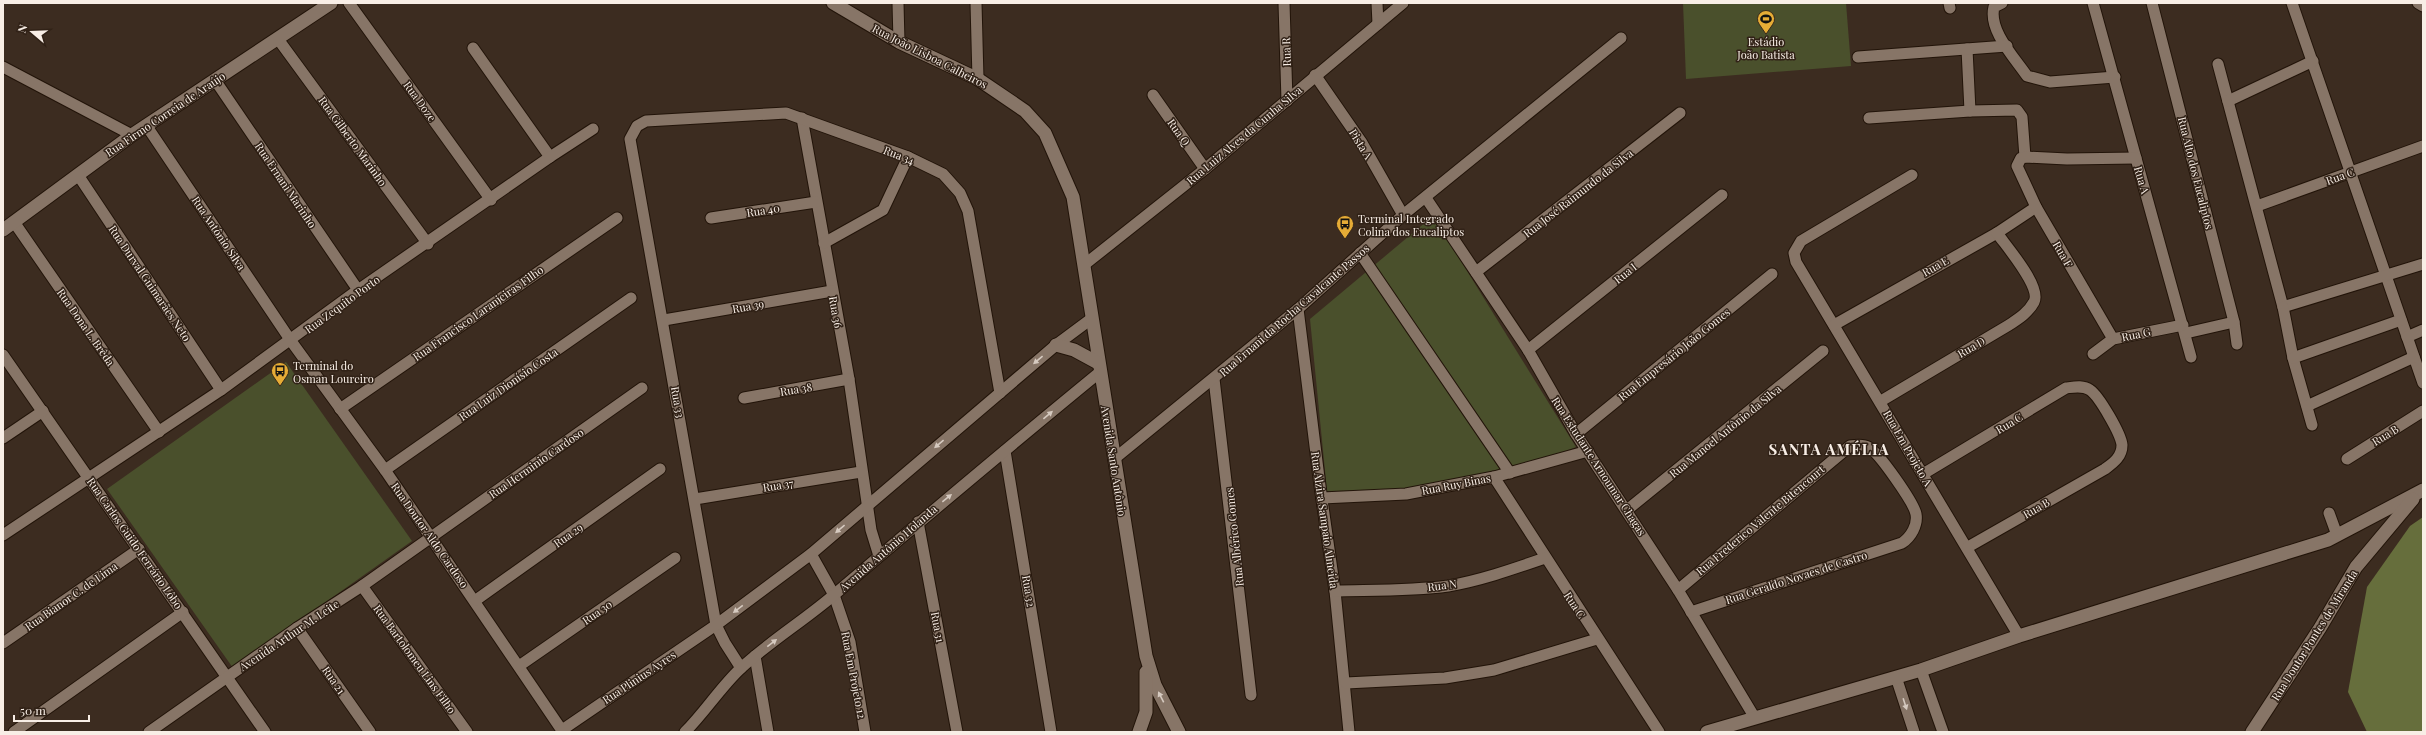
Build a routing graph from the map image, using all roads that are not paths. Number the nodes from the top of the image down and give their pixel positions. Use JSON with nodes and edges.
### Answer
{"nodes":[{"id":1,"x":331,"y":3,"type":"edge"},
{"id":2,"x":349,"y":3,"type":"edge"},
{"id":3,"x":833,"y":3,"type":"edge"},
{"id":4,"x":898,"y":3,"type":"edge"},
{"id":5,"x":976,"y":3,"type":"edge"},
{"id":6,"x":1284,"y":3,"type":"edge"},
{"id":7,"x":1377,"y":3,"type":"edge"},
{"id":8,"x":1403,"y":3,"type":"edge"},
{"id":9,"x":2002,"y":3,"type":"edge"},
{"id":10,"x":2093,"y":3,"type":"edge"},
{"id":11,"x":2152,"y":3,"type":"edge"},
{"id":12,"x":2292,"y":3,"type":"edge"},
{"id":13,"x":2418,"y":3,"type":"edge"},
{"id":14,"x":2423,"y":6,"type":"edge"},
{"id":15,"x":1378,"y":24,"type":"junction"},
{"id":16,"x":1621,"y":38,"type":"dead end"},
{"id":17,"x":278,"y":39,"type":"junction"},
{"id":18,"x":899,"y":42,"type":"junction"},
{"id":19,"x":2007,"y":46,"type":"junction"},
{"id":20,"x":472,"y":48,"type":"dead end"},
{"id":21,"x":1967,"y":49,"type":"junction"},
{"id":22,"x":1858,"y":57,"type":"dead end"},
{"id":23,"x":2313,"y":61,"type":"junction"},
{"id":24,"x":2218,"y":64,"type":"dead end"},
{"id":25,"x":3,"y":66,"type":"edge"},
{"id":26,"x":1315,"y":75,"type":"junction"},
{"id":27,"x":2115,"y":77,"type":"junction"},
{"id":28,"x":978,"y":79,"type":"junction"},
{"id":29,"x":215,"y":80,"type":"junction"},
{"id":30,"x":1153,"y":95,"type":"dead end"},
{"id":31,"x":2228,"y":100,"type":"junction"},
{"id":32,"x":1287,"y":101,"type":"junction"},
{"id":33,"x":1970,"y":111,"type":"junction"},
{"id":34,"x":1680,"y":113,"type":"dead end"},
{"id":35,"x":802,"y":118,"type":"junction"},
{"id":36,"x":1869,"y":118,"type":"dead end"},
{"id":37,"x":146,"y":125,"type":"junction"},
{"id":38,"x":593,"y":129,"type":"dead end"},
{"id":39,"x":633,"y":131,"type":"joint"},
{"id":40,"x":132,"y":135,"type":"junction"},
{"id":41,"x":2423,"y":146,"type":"edge"},
{"id":42,"x":550,"y":156,"type":"junction"},
{"id":43,"x":908,"y":157,"type":"junction"},
{"id":44,"x":2025,"y":157,"type":"junction"},
{"id":45,"x":2136,"y":158,"type":"junction"},
{"id":46,"x":1205,"y":169,"type":"junction"},
{"id":47,"x":2350,"y":173,"type":"junction"},
{"id":48,"x":78,"y":175,"type":"junction"},
{"id":49,"x":1912,"y":175,"type":"dead end"},
{"id":50,"x":1722,"y":195,"type":"dead end"},
{"id":51,"x":1426,"y":198,"type":"junction"},
{"id":52,"x":490,"y":200,"type":"junction"},
{"id":53,"x":816,"y":202,"type":"junction"},
{"id":54,"x":2257,"y":206,"type":"junction"},
{"id":55,"x":2036,"y":207,"type":"junction"},
{"id":56,"x":1403,"y":215,"type":"junction"},
{"id":57,"x":617,"y":218,"type":"dead end"},
{"id":58,"x":711,"y":218,"type":"dead end"},
{"id":59,"x":14,"y":222,"type":"junction"},
{"id":60,"x":3,"y":230,"type":"edge"},
{"id":61,"x":1997,"y":233,"type":"junction"},
{"id":62,"x":824,"y":243,"type":"junction"},
{"id":63,"x":428,"y":244,"type":"junction"},
{"id":64,"x":1360,"y":253,"type":"junction"},
{"id":65,"x":2423,"y":264,"type":"edge"},
{"id":66,"x":1084,"y":265,"type":"junction"},
{"id":67,"x":1476,"y":272,"type":"junction"},
{"id":68,"x":1772,"y":274,"type":"dead end"},
{"id":69,"x":2386,"y":276,"type":"junction"},
{"id":70,"x":358,"y":290,"type":"junction"},
{"id":71,"x":832,"y":291,"type":"junction"},
{"id":72,"x":631,"y":298,"type":"dead end"},
{"id":73,"x":2283,"y":307,"type":"junction"},
{"id":74,"x":1298,"y":309,"type":"junction"},
{"id":75,"x":664,"y":320,"type":"junction"},
{"id":76,"x":1091,"y":320,"type":"junction"},
{"id":77,"x":2401,"y":320,"type":"junction"},
{"id":78,"x":2234,"y":322,"type":"junction"},
{"id":79,"x":1834,"y":325,"type":"junction"},
{"id":80,"x":2185,"y":329,"type":"junction"},
{"id":81,"x":2423,"y":330,"type":"edge"},
{"id":82,"x":2407,"y":337,"type":"junction"},
{"id":83,"x":2113,"y":339,"type":"junction"},
{"id":84,"x":291,"y":342,"type":"junction"},
{"id":85,"x":2237,"y":344,"type":"dead end"},
{"id":86,"x":1056,"y":345,"type":"junction"},
{"id":87,"x":1528,"y":350,"type":"junction"},
{"id":88,"x":1823,"y":351,"type":"dead end"},
{"id":89,"x":2093,"y":354,"type":"dead end"},
{"id":90,"x":3,"y":355,"type":"edge"},
{"id":91,"x":2192,"y":357,"type":"dead end"},
{"id":92,"x":2414,"y":357,"type":"junction"},
{"id":93,"x":2293,"y":358,"type":"junction"},
{"id":94,"x":1099,"y":367,"type":"junction"},
{"id":95,"x":849,"y":379,"type":"junction"},
{"id":96,"x":1214,"y":379,"type":"junction"},
{"id":97,"x":2423,"y":383,"type":"edge"},
{"id":98,"x":642,"y":388,"type":"dead end"},
{"id":99,"x":222,"y":390,"type":"junction"},
{"id":100,"x":1000,"y":393,"type":"junction"},
{"id":101,"x":2096,"y":396,"type":"joint"},
{"id":102,"x":744,"y":398,"type":"dead end"},
{"id":103,"x":1881,"y":401,"type":"junction"},
{"id":104,"x":2307,"y":406,"type":"junction"},
{"id":105,"x":340,"y":408,"type":"junction"},
{"id":106,"x":43,"y":411,"type":"junction"},
{"id":107,"x":2423,"y":411,"type":"edge"},
{"id":108,"x":2312,"y":425,"type":"dead end"},
{"id":109,"x":159,"y":432,"type":"junction"},
{"id":110,"x":1576,"y":434,"type":"junction"},
{"id":111,"x":3,"y":438,"type":"edge"},
{"id":112,"x":1005,"y":450,"type":"junction"},
{"id":113,"x":1588,"y":451,"type":"junction"},
{"id":114,"x":1114,"y":459,"type":"junction"},
{"id":115,"x":2347,"y":459,"type":"dead end"},
{"id":116,"x":385,"y":470,"type":"junction"},
{"id":117,"x":660,"y":470,"type":"dead end"},
{"id":118,"x":861,"y":472,"type":"junction"},
{"id":119,"x":1510,"y":473,"type":"junction"},
{"id":120,"x":1924,"y":474,"type":"junction"},
{"id":121,"x":1494,"y":477,"type":"junction"},
{"id":122,"x":90,"y":478,"type":"junction"},
{"id":123,"x":2421,"y":491,"type":"edge"},
{"id":124,"x":1322,"y":498,"type":"junction"},
{"id":125,"x":695,"y":499,"type":"junction"},
{"id":126,"x":867,"y":506,"type":"junction"},
{"id":127,"x":1627,"y":510,"type":"junction"},
{"id":128,"x":2329,"y":513,"type":"dead end"},
{"id":129,"x":2378,"y":514,"type":"junction"},
{"id":130,"x":918,"y":522,"type":"junction"},
{"id":131,"x":2337,"y":534,"type":"junction"},
{"id":132,"x":3,"y":535,"type":"edge"},
{"id":133,"x":429,"y":537,"type":"junction"},
{"id":134,"x":2378,"y":540,"type":"junction"},
{"id":135,"x":1902,"y":543,"type":"joint"},
{"id":136,"x":1968,"y":547,"type":"junction"},
{"id":137,"x":138,"y":549,"type":"junction"},
{"id":138,"x":811,"y":554,"type":"junction"},
{"id":139,"x":878,"y":556,"type":"junction"},
{"id":140,"x":675,"y":558,"type":"dead end"},
{"id":141,"x":1545,"y":558,"type":"junction"},
{"id":142,"x":362,"y":586,"type":"junction"},
{"id":143,"x":1678,"y":590,"type":"junction"},
{"id":144,"x":1335,"y":591,"type":"junction"},
{"id":145,"x":834,"y":595,"type":"junction"},
{"id":146,"x":476,"y":600,"type":"junction"},
{"id":147,"x":183,"y":612,"type":"junction"},
{"id":148,"x":1691,"y":612,"type":"junction"},
{"id":149,"x":716,"y":625,"type":"junction"},
{"id":150,"x":297,"y":628,"type":"junction"},
{"id":151,"x":2019,"y":636,"type":"junction"},
{"id":152,"x":1597,"y":639,"type":"junction"},
{"id":153,"x":3,"y":643,"type":"edge"},
{"id":154,"x":755,"y":656,"type":"junction"},
{"id":155,"x":1146,"y":656,"type":"junction"},
{"id":156,"x":519,"y":666,"type":"junction"},
{"id":157,"x":741,"y":668,"type":"junction"},
{"id":158,"x":1921,"y":670,"type":"junction"},
{"id":159,"x":1896,"y":677,"type":"junction"},
{"id":160,"x":228,"y":678,"type":"junction"},
{"id":161,"x":1346,"y":683,"type":"junction"},
{"id":162,"x":1251,"y":695,"type":"dead end"},
{"id":163,"x":1755,"y":718,"type":"junction"},
{"id":164,"x":164,"y":728,"type":"edge"},
{"id":165,"x":690,"y":729,"type":"edge"},
{"id":166,"x":562,"y":731,"type":"edge"},
{"id":167,"x":14,"y":732,"type":"edge"},
{"id":168,"x":149,"y":732,"type":"edge"},
{"id":169,"x":265,"y":732,"type":"edge"},
{"id":170,"x":370,"y":732,"type":"edge"},
{"id":171,"x":467,"y":732,"type":"edge"},
{"id":172,"x":768,"y":732,"type":"edge"},
{"id":173,"x":865,"y":732,"type":"edge"},
{"id":174,"x":957,"y":732,"type":"edge"},
{"id":175,"x":1051,"y":732,"type":"edge"},
{"id":176,"x":1139,"y":732,"type":"edge"},
{"id":177,"x":1179,"y":732,"type":"edge"},
{"id":178,"x":1349,"y":732,"type":"edge"},
{"id":179,"x":1659,"y":732,"type":"edge"},
{"id":180,"x":1708,"y":732,"type":"edge"},
{"id":181,"x":1914,"y":732,"type":"edge"},
{"id":182,"x":1943,"y":732,"type":"edge"},
{"id":183,"x":2252,"y":732,"type":"edge"}],
"edges":[{"from":1,"to":17,"type":"street","name":"Rua Firmo Correia de Araújo"},
{"from":2,"to":52,"type":"street","name":"Rua Doze"},
{"from":3,"to":18,"type":"street","name":"Rua João Lisboa Calheiros"},
{"from":4,"to":18,"type":"street"},
{"from":5,"to":28,"type":"street"},
{"from":6,"to":32,"type":"street","name":"Rua R"},
{"from":7,"to":15,"type":"street"},
{"from":8,"to":15,"type":"street","name":"Rua Luiz Alves da Cunha Silva"},
{"from":9,"to":19,"type":"street"},
{"from":10,"to":27,"type":"street","name":"Rua A"},
{"from":11,"to":78,"type":"street","name":"Rua Alto dos Eucaliptos"},
{"from":12,"to":23,"type":"street"},
{"from":13,"to":14,"type":"street"},
{"from":15,"to":26,"type":"street","name":"Rua Luiz Alves da Cunha Silva"},
{"from":16,"to":51,"type":"street","name":"Rua Ernani da Rocha Cavalcante Passos"},
{"from":17,"to":29,"type":"street","name":"Rua Firmo Correia de Araújo"},
{"from":17,"to":63,"type":"street","name":"Rua Gilberto Marinho"},
{"from":18,"to":28,"type":"street","name":"Rua João Lisboa Calheiros"},
{"from":19,"to":21,"type":"street"},
{"from":19,"to":27,"type":"street"},
{"from":20,"to":42,"type":"street"},
{"from":21,"to":22,"type":"street"},
{"from":21,"to":33,"type":"street"},
{"from":23,"to":31,"type":"street"},
{"from":23,"to":47,"type":"street"},
{"from":24,"to":31,"type":"street"},
{"from":25,"to":40,"type":"street"},
{"from":26,"to":32,"type":"street","name":"Rua Luiz Alves da Cunha Silva"},
{"from":26,"to":56,"type":"street","name":"Pista A"},
{"from":27,"to":45,"type":"street","name":"Rua A"},
{"from":28,"to":66,"type":"street","name":"Rua João Lisboa Calheiros"},
{"from":29,"to":37,"type":"street","name":"Rua Firmo Correia de Araújo"},
{"from":29,"to":70,"type":"street","name":"Rua Ernani Marinho"},
{"from":30,"to":46,"type":"street","name":"Rua Q"},
{"from":31,"to":54,"type":"street"},
{"from":32,"to":46,"type":"street","name":"Rua Luiz Alves da Cunha Silva"},
{"from":33,"to":36,"type":"street"},
{"from":33,"to":44,"type":"street"},
{"from":34,"to":67,"type":"street","name":"Rua José Raimundo da Silva"},
{"from":35,"to":39,"type":"street","name":"Rua 34"},
{"from":35,"to":43,"type":"street","name":"Rua 34"},
{"from":35,"to":53,"type":"street","name":"Rua 36"},
{"from":37,"to":40,"type":"street","name":"Rua Firmo Correia de Araújo"},
{"from":37,"to":84,"type":"street","name":"Rua Antônio Silva"},
{"from":38,"to":42,"type":"street","name":"Rua Zequito Porto"},
{"from":39,"to":75,"type":"street","name":"Rua 33"},
{"from":40,"to":48,"type":"street","name":"Rua Firmo Correia de Araújo"},
{"from":41,"to":47,"type":"street","name":"Rua C"},
{"from":42,"to":52,"type":"street","name":"Rua Zequito Porto"},
{"from":43,"to":62,"type":"street"},
{"from":43,"to":100,"type":"street","name":"Rua 34"},
{"from":44,"to":45,"type":"street"},
{"from":44,"to":55,"type":"street","name":"Rua F"},
{"from":45,"to":80,"type":"street","name":"Rua A"},
{"from":46,"to":66,"type":"street","name":"Rua Luiz Alves da Cunha Silva"},
{"from":47,"to":54,"type":"street","name":"Rua C"},
{"from":47,"to":69,"type":"street"},
{"from":48,"to":59,"type":"street","name":"Rua Firmo Correia de Araújo"},
{"from":48,"to":99,"type":"street","name":"Rua Durval Guimarães Neto"},
{"from":49,"to":79,"type":"street","name":"Rua Em Projeto A"},
{"from":50,"to":87,"type":"street","name":"Rua I"},
{"from":51,"to":56,"type":"street","name":"Rua Ernani da Rocha Cavalcante Passos"},
{"from":51,"to":67,"type":"street","name":"Rua Estudante Arnoumar Chagas"},
{"from":52,"to":63,"type":"street","name":"Rua Zequito Porto"},
{"from":53,"to":58,"type":"street","name":"Rua 40"},
{"from":53,"to":62,"type":"street","name":"Rua 36"},
{"from":54,"to":73,"type":"street"},
{"from":55,"to":61,"type":"street","name":"Rua E"},
{"from":55,"to":83,"type":"street","name":"Rua F"},
{"from":56,"to":64,"type":"street","name":"Rua Ernani da Rocha Cavalcante Passos"},
{"from":57,"to":105,"type":"street","name":"Rua Francisco Laranjeiras Filho"},
{"from":59,"to":60,"type":"street","name":"Rua Firmo Correia de Araújo"},
{"from":59,"to":109,"type":"street","name":"Rua Dona L. Brêda"},
{"from":61,"to":79,"type":"street","name":"Rua E"},
{"from":61,"to":103,"type":"street","name":"Rua D"},
{"from":62,"to":71,"type":"street","name":"Rua 36"},
{"from":63,"to":70,"type":"street","name":"Rua Zequito Porto"},
{"from":64,"to":74,"type":"street","name":"Rua Ernani da Rocha Cavalcante Passos"},
{"from":64,"to":119,"type":"street"},
{"from":65,"to":69,"type":"street"},
{"from":66,"to":76,"type":"street","name":"Avenida Santo Antônio"},
{"from":67,"to":87,"type":"street","name":"Rua Estudante Arnoumar Chagas"},
{"from":68,"to":110,"type":"street","name":"Rua Empresário João Gomes"},
{"from":69,"to":73,"type":"street"},
{"from":69,"to":77,"type":"street"},
{"from":70,"to":84,"type":"street","name":"Rua Zequito Porto"},
{"from":71,"to":75,"type":"street","name":"Rua 39"},
{"from":71,"to":95,"type":"street","name":"Rua 36"},
{"from":72,"to":116,"type":"street","name":"Rua Luiz Dionísio Costa"},
{"from":73,"to":93,"type":"street"},
{"from":74,"to":96,"type":"street","name":"Rua Ernani da Rocha Cavalcante Passos"},
{"from":74,"to":124,"type":"street","name":"Rua Alzira Sampaio Almeida"},
{"from":75,"to":125,"type":"street","name":"Rua 33"},
{"from":76,"to":86,"type":"street"},
{"from":76,"to":94,"type":"street","name":"Avenida Santo Antônio"},
{"from":77,"to":82,"type":"street"},
{"from":77,"to":93,"type":"street"},
{"from":78,"to":80,"type":"street","name":"Rua G"},
{"from":78,"to":85,"type":"street","name":"Rua Alto dos Eucaliptos"},
{"from":79,"to":103,"type":"street","name":"Rua Em Projeto A"},
{"from":80,"to":83,"type":"street","name":"Rua G"},
{"from":80,"to":91,"type":"street","name":"Rua A"},
{"from":81,"to":82,"type":"street"},
{"from":82,"to":92,"type":"street"},
{"from":83,"to":89,"type":"street","name":"Rua G"},
{"from":84,"to":99,"type":"street","name":"Rua Zequito Porto"},
{"from":84,"to":105,"type":"street","name":"Rua Doutor Aldo Cardoso"},
{"from":86,"to":94,"type":"street"},
{"from":86,"to":100,"type":"street","one_way":true},
{"from":87,"to":110,"type":"street","name":"Rua Estudante Arnoumar Chagas"},
{"from":88,"to":127,"type":"street","name":"Rua Manoel Antônio da Silva"},
{"from":90,"to":106,"type":"street","name":"Rua Carlos Guido Ferrário Lôbo"},
{"from":92,"to":97,"type":"street"},
{"from":92,"to":104,"type":"street"},
{"from":93,"to":104,"type":"street"},
{"from":112,"to":94,"type":"street","name":"Avenida Antônio Holanda","one_way":true},
{"from":94,"to":114,"type":"street","name":"Avenida Santo Antônio"},
{"from":95,"to":102,"type":"street","name":"Rua 38"},
{"from":95,"to":118,"type":"street","name":"Rua 36"},
{"from":96,"to":114,"type":"street","name":"Rua Ernani da Rocha Cavalcante Passos"},
{"from":96,"to":162,"type":"street","name":"Rua Albérico Gomes"},
{"from":98,"to":133,"type":"street","name":"Rua Herminio Cardoso"},
{"from":99,"to":109,"type":"street","name":"Rua Zequito Porto"},
{"from":100,"to":126,"type":"street","one_way":true},
{"from":101,"to":120,"type":"street","name":"Rua C"},
{"from":101,"to":136,"type":"street","name":"Rua B"},
{"from":103,"to":120,"type":"street","name":"Rua Em Projeto A"},
{"from":104,"to":108,"type":"street"},
{"from":105,"to":116,"type":"street","name":"Rua Doutor Aldo Cardoso"},
{"from":106,"to":111,"type":"street"},
{"from":106,"to":122,"type":"street","name":"Rua Carlos Guido Ferrário Lôbo"},
{"from":107,"to":115,"type":"street","name":"Rua B"},
{"from":109,"to":122,"type":"street","name":"Rua Zequito Porto"},
{"from":110,"to":113,"type":"street","name":"Rua Estudante Arnoumar Chagas"},
{"from":130,"to":112,"type":"street","name":"Avenida Antônio Holanda","one_way":true},
{"from":112,"to":175,"type":"street","name":"Rua 32"},
{"from":113,"to":119,"type":"street","name":"Rua Ruy Binas"},
{"from":113,"to":127,"type":"street","name":"Rua Estudante Arnoumar Chagas"},
{"from":114,"to":155,"type":"street","name":"Avenida Santo Antônio"},
{"from":116,"to":133,"type":"street","name":"Rua Doutor Aldo Cardoso"},
{"from":117,"to":146,"type":"street","name":"Rua 29"},
{"from":118,"to":125,"type":"street","name":"Rua 37"},
{"from":118,"to":126,"type":"street","name":"Rua 36"},
{"from":119,"to":121,"type":"street","name":"Rua Ruy Binas"},
{"from":120,"to":136,"type":"street","name":"Rua Em Projeto A"},
{"from":121,"to":124,"type":"street","name":"Rua Ruy Binas"},
{"from":121,"to":141,"type":"street","name":"Rua C"},
{"from":122,"to":132,"type":"street","name":"Rua Zequito Porto"},
{"from":122,"to":137,"type":"street","name":"Rua Carlos Guido Ferrário Lôbo"},
{"from":123,"to":129,"type":"street"},
{"from":123,"to":134,"type":"street","name":"Rua Doutor Pontes de Miranda"},
{"from":124,"to":144,"type":"street","name":"Rua Alzira Sampaio Almeida"},
{"from":125,"to":149,"type":"street","name":"Rua 33"},
{"from":126,"to":138,"type":"street","one_way":true},
{"from":126,"to":139,"type":"street","name":"Rua 36"},
{"from":127,"to":143,"type":"street","name":"Rua Estudante Arnoumar Chagas"},
{"from":128,"to":131,"type":"street"},
{"from":129,"to":131,"type":"street"},
{"from":129,"to":134,"type":"street"},
{"from":130,"to":139,"type":"street","name":"Avenida Antônio Holanda"},
{"from":130,"to":174,"type":"street","name":"Rua 31"},
{"from":131,"to":151,"type":"street"},
{"from":133,"to":142,"type":"street","name":"Avenida Arthur M. Leite"},
{"from":133,"to":146,"type":"street","name":"Rua Doutor Aldo Cardoso"},
{"from":134,"to":183,"type":"street","name":"Rua Doutor Pontes de Miranda"},
{"from":135,"to":143,"type":"street","name":"Rua Frederico Valente Bitencourt"},
{"from":135,"to":148,"type":"street","name":"Rua Geraldo Novaes de Castro"},
{"from":136,"to":151,"type":"street","name":"Rua Em Projeto A"},
{"from":137,"to":147,"type":"street","name":"Rua Carlos Guido Ferrário Lôbo"},
{"from":137,"to":153,"type":"street","name":"Rua Bianor C. de Lima"},
{"from":138,"to":145,"type":"street","name":"Rua Em Projeto 12"},
{"from":138,"to":149,"type":"street","one_way":true},
{"from":139,"to":145,"type":"street","name":"Avenida Antônio Holanda"},
{"from":140,"to":156,"type":"street","name":"Rua 30"},
{"from":141,"to":144,"type":"street","name":"Rua N"},
{"from":141,"to":152,"type":"street","name":"Rua C"},
{"from":142,"to":150,"type":"street","name":"Avenida Arthur M. Leite"},
{"from":142,"to":171,"type":"street","name":"Rua Bartolomeu Lins Filho"},
{"from":143,"to":148,"type":"street","name":"Rua Estudante Arnoumar Chagas"},
{"from":144,"to":161,"type":"street","name":"Rua Alzira Sampaio Almeida"},
{"from":154,"to":145,"type":"street","name":"Avenida Antônio Holanda","one_way":true},
{"from":145,"to":173,"type":"street","name":"Rua Em Projeto 12"},
{"from":146,"to":156,"type":"street","name":"Rua Doutor Aldo Cardoso"},
{"from":147,"to":160,"type":"street","name":"Rua Carlos Guido Ferrário Lôbo"},
{"from":147,"to":167,"type":"street"},
{"from":148,"to":163,"type":"street","name":"Rua Estudante Arnoumar Chagas"},
{"from":149,"to":157,"type":"street","name":"Rua 33"},
{"from":149,"to":166,"type":"street","name":"Rua Plinius Ayres"},
{"from":150,"to":160,"type":"street","name":"Avenida Arthur M. Leite"},
{"from":150,"to":170,"type":"street","name":"Rua 21"},
{"from":151,"to":158,"type":"street"},
{"from":152,"to":161,"type":"street"},
{"from":152,"to":179,"type":"street","name":"Rua C"},
{"from":154,"to":157,"type":"street","name":"Avenida Antônio Holanda"},
{"from":154,"to":172,"type":"street"},
{"from":155,"to":176,"type":"street","name":"Avenida Santo Antônio"},
{"from":177,"to":155,"type":"street","name":"Avenida Santo Antônio","one_way":true},
{"from":156,"to":166,"type":"street","name":"Rua Doutor Aldo Cardoso"},
{"from":157,"to":165,"type":"street","name":"Avenida Antônio Holanda"},
{"from":158,"to":159,"type":"street"},
{"from":158,"to":182,"type":"street"},
{"from":159,"to":163,"type":"street"},
{"from":159,"to":181,"type":"street","one_way":true},
{"from":160,"to":164,"type":"street","name":"Avenida Arthur M. Leite"},
{"from":160,"to":169,"type":"street","name":"Rua Carlos Guido Ferrário Lôbo"},
{"from":161,"to":178,"type":"street","name":"Rua Alzira Sampaio Almeida"},
{"from":163,"to":180,"type":"street"},
{"from":164,"to":168,"type":"street","name":"Avenida Arthur M. Leite"}]}
